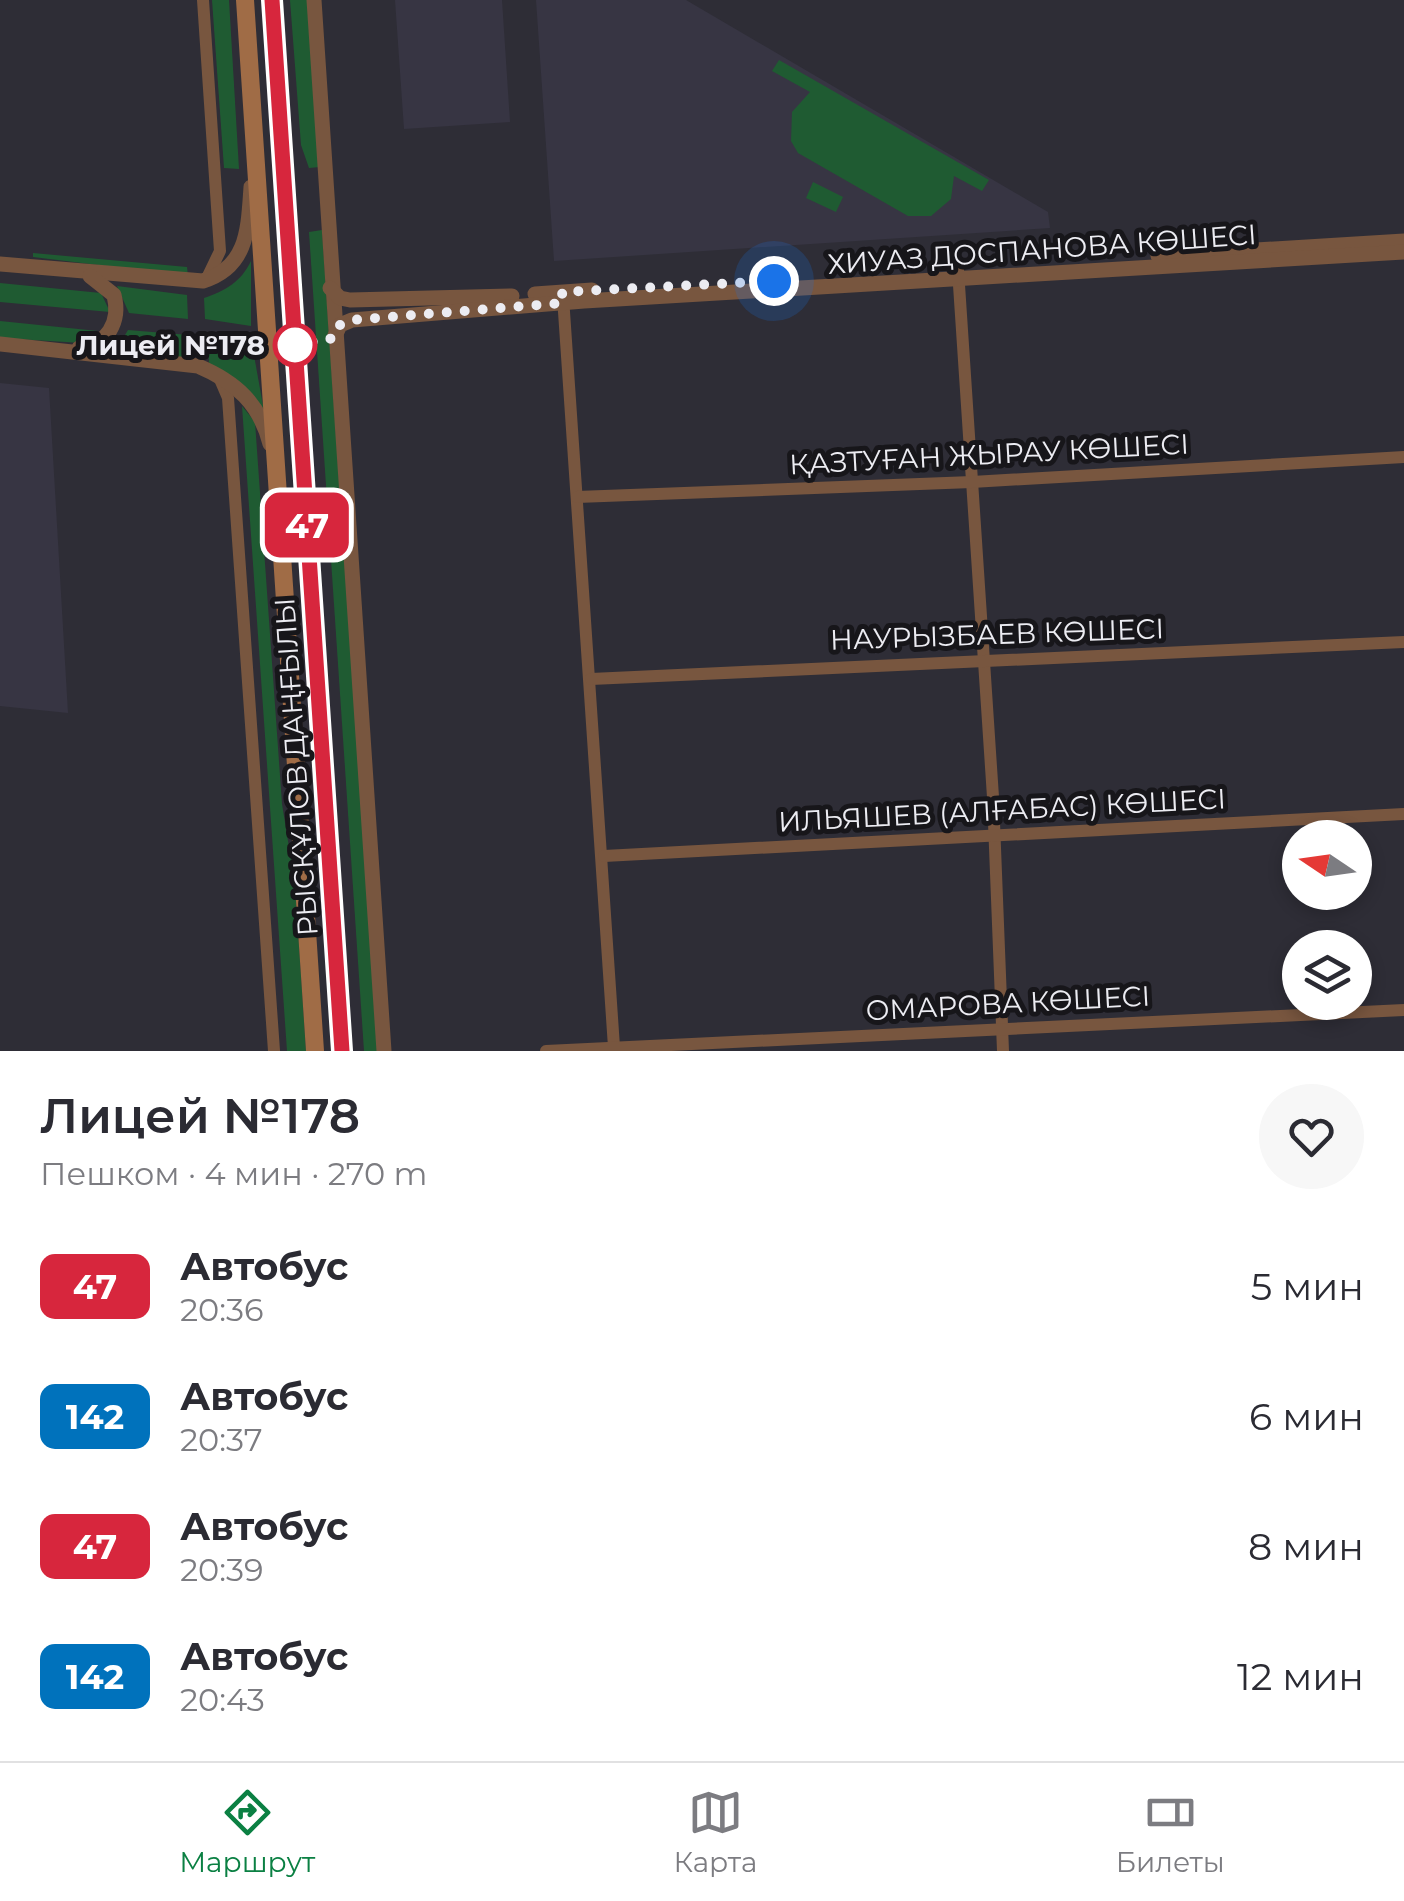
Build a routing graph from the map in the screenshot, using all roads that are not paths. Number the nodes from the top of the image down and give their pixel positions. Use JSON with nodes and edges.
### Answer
{"nodes":[{"id":1,"x":202,"y":0,"type":"edge"},
{"id":2,"x":245,"y":0,"type":"edge"},
{"id":3,"x":272,"y":0,"type":"edge"},
{"id":4,"x":314,"y":0,"type":"edge"},
{"id":5,"x":253,"y":148,"type":"junction"},
{"id":6,"x":1404,"y":241,"type":"edge"},
{"id":7,"x":1404,"y":252,"type":"edge"},
{"id":8,"x":0,"y":264,"type":"edge"},
{"id":9,"x":82,"y":272,"type":"junction"},
{"id":10,"x":958,"y":274,"type":"junction"},
{"id":11,"x":203,"y":282,"type":"junction"},
{"id":12,"x":330,"y":288,"type":"junction"},
{"id":13,"x":563,"y":298,"type":"junction"},
{"id":14,"x":334,"y":338,"type":"junction"},
{"id":15,"x":0,"y":344,"type":"edge"},
{"id":16,"x":65,"y":350,"type":"junction"},
{"id":17,"x":218,"y":375,"type":"junction"},
{"id":18,"x":1404,"y":457,"type":"edge"},
{"id":19,"x":276,"y":470,"type":"junction"},
{"id":20,"x":972,"y":482,"type":"junction"},
{"id":21,"x":577,"y":498,"type":"junction"},
{"id":22,"x":1404,"y":642,"type":"edge"},
{"id":23,"x":983,"y":662,"type":"junction"},
{"id":24,"x":591,"y":679,"type":"junction"},
{"id":25,"x":1404,"y":814,"type":"edge"},
{"id":26,"x":995,"y":834,"type":"junction"},
{"id":27,"x":604,"y":856,"type":"junction"},
{"id":28,"x":1404,"y":1010,"type":"edge"},
{"id":29,"x":1001,"y":1029,"type":"junction"},
{"id":30,"x":614,"y":1047,"type":"junction"},
{"id":31,"x":274,"y":1051,"type":"edge"},
{"id":32,"x":315,"y":1051,"type":"edge"},
{"id":33,"x":342,"y":1051,"type":"edge"},
{"id":34,"x":384,"y":1051,"type":"edge"},
{"id":35,"x":546,"y":1051,"type":"edge"},
{"id":36,"x":1003,"y":1051,"type":"edge"}],
"edges":[{"from":1,"to":11,"type":"street"},
{"from":2,"to":5,"type":"main road","name":"РЫСҚҰЛОВ ДАҢҒЫЛЫ"},
{"from":3,"to":33,"type":"main road","name":"РЫСҚҰЛОВ ДАҢҒЫЛЫ"},
{"from":4,"to":12,"type":"street"},
{"from":5,"to":11,"type":"street"},
{"from":5,"to":19,"type":"main road","name":"РЫСҚҰЛОВ ДАҢҒЫЛЫ"},
{"from":6,"to":10,"type":"street","name":"ХИУАЗ ДОСПАНОВА КӨШЕСІ"},
{"from":7,"to":10,"type":"street","name":"ХИУАЗ ДОСПАНОВА КӨШЕСІ"},
{"from":8,"to":9,"type":"street"},
{"from":9,"to":11,"type":"street"},
{"from":9,"to":16,"type":"street"},
{"from":10,"to":13,"type":"street","name":"ХИУАЗ ДОСПАНОВА КӨШЕСІ"},
{"from":10,"to":20,"type":"street"},
{"from":12,"to":13,"type":"street","name":"ХИУАЗ ДОСПАНОВА КӨШЕСІ"},
{"from":12,"to":14,"type":"street"},
{"from":13,"to":14,"type":"street","name":"ХИУАЗ ДОСПАНОВА КӨШЕСІ"},
{"from":13,"to":21,"type":"street"},
{"from":14,"to":34,"type":"street"},
{"from":15,"to":16,"type":"street"},
{"from":16,"to":17,"type":"street"},
{"from":17,"to":19,"type":"street"},
{"from":17,"to":31,"type":"street"},
{"from":18,"to":20,"type":"street","name":"ҚАЗТУҒАН ЖЫРАУ КӨШЕСІ"},
{"from":19,"to":32,"type":"main road","name":"РЫСҚҰЛОВ ДАҢҒЫЛЫ"},
{"from":20,"to":21,"type":"street","name":"ҚАЗТУҒАН ЖЫРАУ КӨШЕСІ"},
{"from":20,"to":23,"type":"street"},
{"from":21,"to":24,"type":"street"},
{"from":22,"to":23,"type":"street","name":"НАУРЫЗБАЕВ КӨШЕСІ"},
{"from":23,"to":24,"type":"street","name":"НАУРЫЗБАЕВ КӨШЕСІ"},
{"from":23,"to":26,"type":"street"},
{"from":24,"to":27,"type":"street"},
{"from":25,"to":26,"type":"street","name":"ИЛЬЯШЕВ (АЛҒАБАС) КӨШЕСІ"},
{"from":26,"to":27,"type":"street","name":"ИЛЬЯШЕВ (АЛҒАБАС) КӨШЕСІ"},
{"from":26,"to":29,"type":"street"},
{"from":27,"to":30,"type":"street"},
{"from":28,"to":29,"type":"street","name":"ОМАРОВА КӨШЕСІ"},
{"from":29,"to":30,"type":"street","name":"ОМАРОВА КӨШЕСІ"},
{"from":29,"to":36,"type":"street"},
{"from":30,"to":35,"type":"street","name":"ОМАРОВА КӨШЕСІ"}]}
